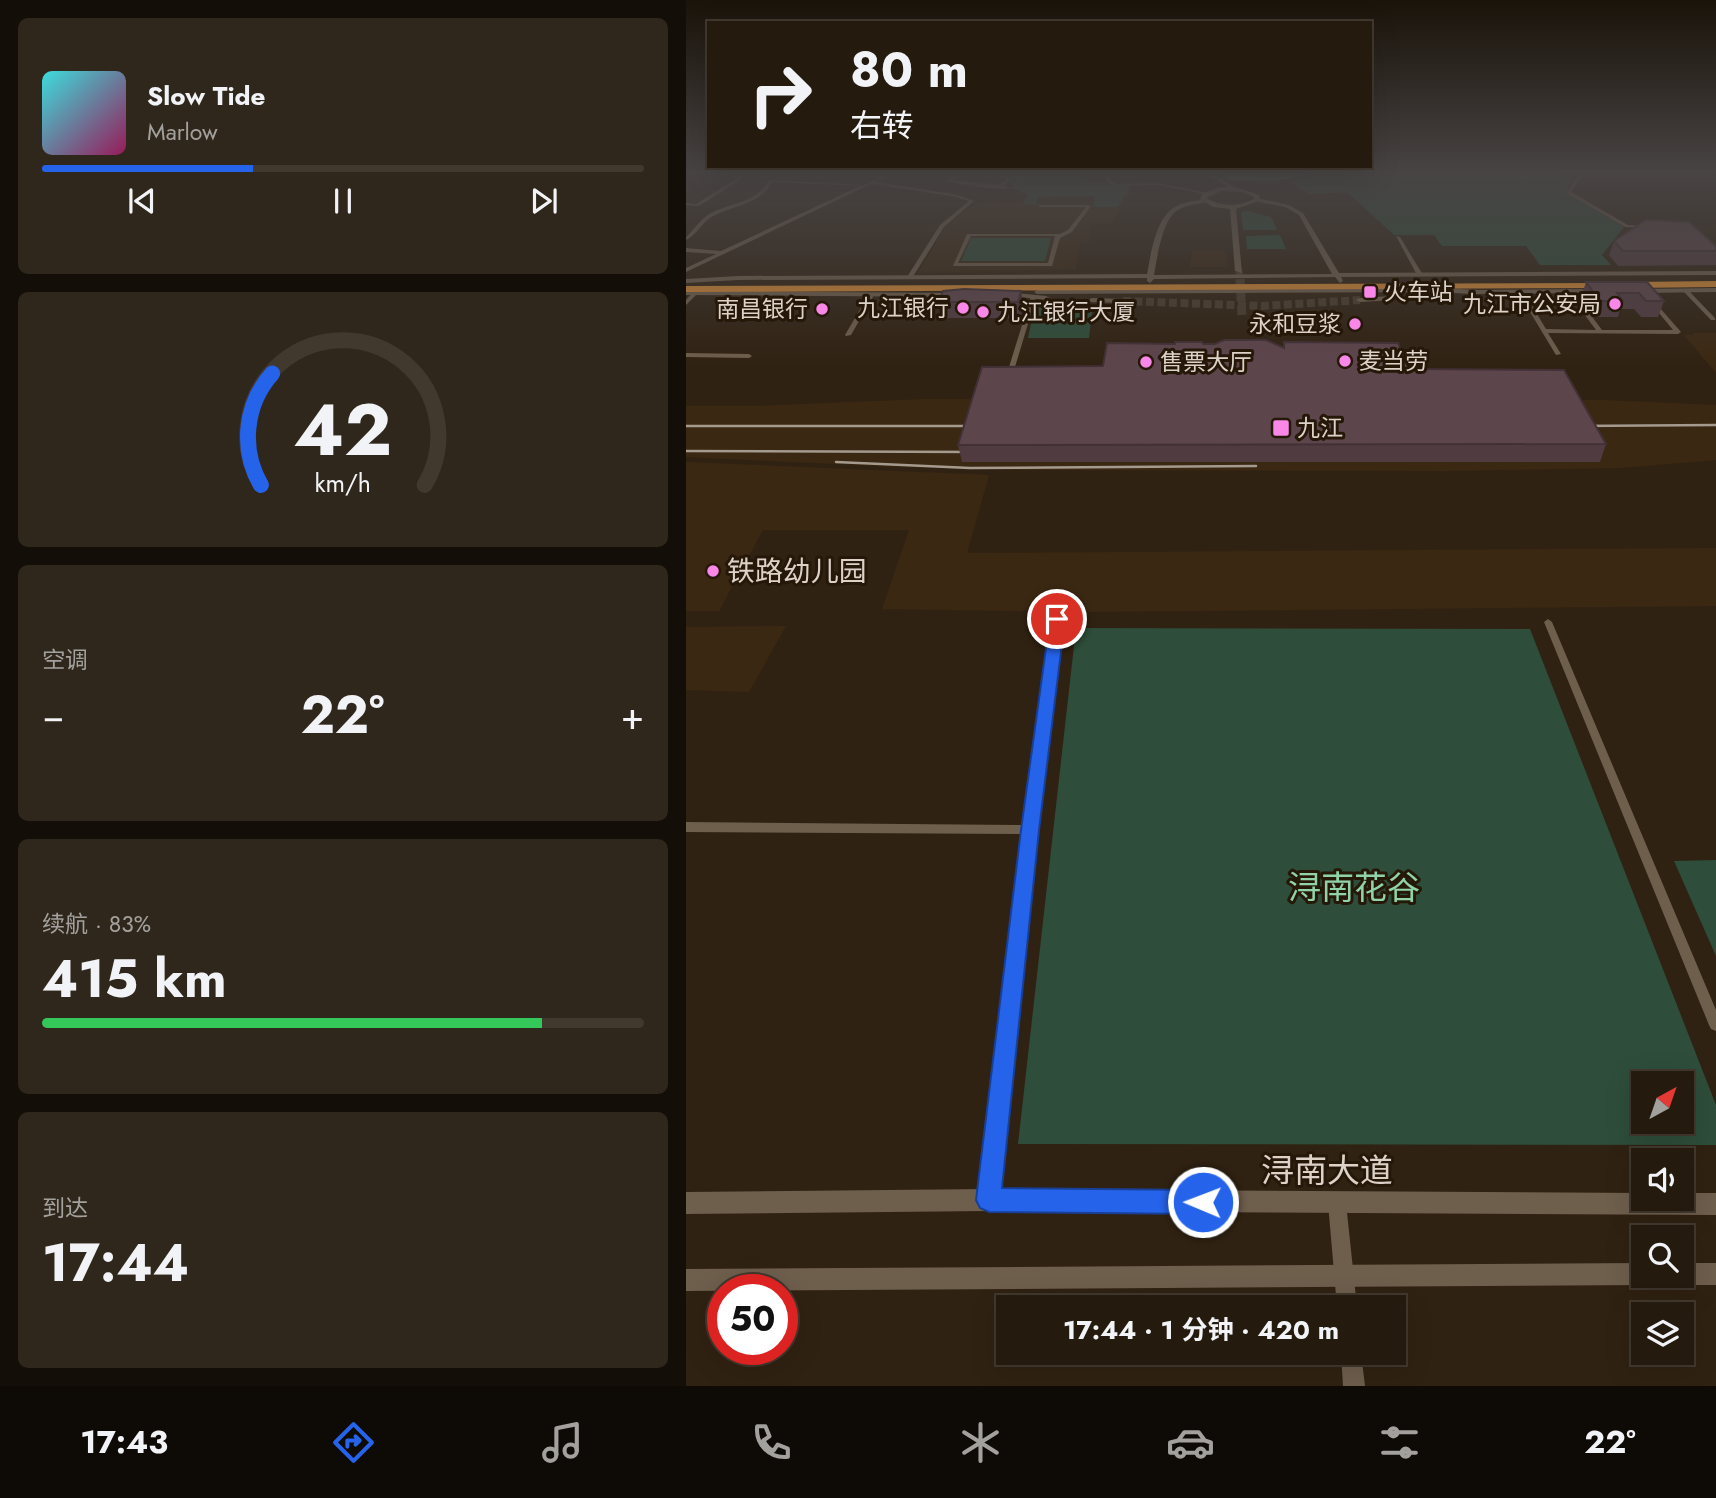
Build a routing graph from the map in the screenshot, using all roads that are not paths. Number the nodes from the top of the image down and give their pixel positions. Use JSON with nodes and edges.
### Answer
{"nodes":[{"id":1,"x":1057,"y":237,"type":"edge"},
{"id":2,"x":1398,"y":237,"type":"dead end"},
{"id":3,"x":755,"y":238,"type":"edge"},
{"id":4,"x":935,"y":238,"type":"edge"},
{"id":5,"x":967,"y":238,"type":"edge"},
{"id":6,"x":1160,"y":238,"type":"edge"},
{"id":7,"x":1236,"y":238,"type":"edge"},
{"id":8,"x":1315,"y":238,"type":"edge"},
{"id":9,"x":686,"y":250,"type":"edge"},
{"id":10,"x":722,"y":253,"type":"junction"},
{"id":11,"x":994,"y":265,"type":"junction"},
{"id":12,"x":1004,"y":265,"type":"junction"},
{"id":13,"x":686,"y":270,"type":"edge"},
{"id":14,"x":1239,"y":271,"type":"tunnel mouth"},
{"id":15,"x":1661,"y":273,"type":"junction"},
{"id":16,"x":1716,"y":273,"type":"edge"},
{"id":17,"x":1420,"y":275,"type":"junction"},
{"id":18,"x":910,"y":277,"type":"junction"},
{"id":19,"x":1339,"y":278,"type":"junction"},
{"id":20,"x":1150,"y":279,"type":"junction"},
{"id":21,"x":1639,"y":280,"type":"junction"},
{"id":22,"x":1716,"y":281,"type":"edge"},
{"id":23,"x":995,"y":284,"type":"junction"},
{"id":24,"x":1533,"y":286,"type":"junction"},
{"id":25,"x":688,"y":288,"type":"edge"},
{"id":26,"x":1684,"y":288,"type":"junction"},
{"id":27,"x":1074,"y":289,"type":"junction"},
{"id":28,"x":1716,"y":290,"type":"edge"},
{"id":29,"x":1568,"y":291,"type":"junction"},
{"id":30,"x":1607,"y":291,"type":"edge"},
{"id":31,"x":1619,"y":291,"type":"edge"},
{"id":32,"x":1643,"y":291,"type":"junction"},
{"id":33,"x":1479,"y":292,"type":"junction"},
{"id":34,"x":1521,"y":292,"type":"junction"},
{"id":35,"x":1035,"y":294,"type":"junction"},
{"id":36,"x":871,"y":295,"type":"junction"},
{"id":37,"x":1360,"y":300,"type":"tunnel mouth"},
{"id":38,"x":1123,"y":301,"type":"tunnel mouth"},
{"id":39,"x":686,"y":303,"type":"edge"},
{"id":40,"x":1713,"y":319,"type":"dead end"},
{"id":41,"x":1544,"y":331,"type":"junction"},
{"id":42,"x":1600,"y":331,"type":"junction"},
{"id":43,"x":848,"y":335,"type":"dead end"},
{"id":44,"x":1558,"y":354,"type":"dead end"},
{"id":45,"x":686,"y":355,"type":"edge"},
{"id":46,"x":749,"y":356,"type":"dead end"},
{"id":47,"x":1012,"y":367,"type":"edge"},
{"id":48,"x":1057,"y":619,"type":"dead end"},
{"id":49,"x":1548,"y":622,"type":"dead end"},
{"id":50,"x":686,"y":827,"type":"edge"},
{"id":51,"x":1030,"y":830,"type":"junction"},
{"id":52,"x":1716,"y":1025,"type":"edge"},
{"id":53,"x":989,"y":1200,"type":"junction"},
{"id":54,"x":686,"y":1203,"type":"edge"},
{"id":55,"x":1337,"y":1203,"type":"junction"},
{"id":56,"x":1716,"y":1204,"type":"edge"},
{"id":57,"x":1694,"y":1274,"type":"edge"},
{"id":58,"x":1716,"y":1274,"type":"edge"},
{"id":59,"x":1631,"y":1275,"type":"edge"},
{"id":60,"x":1343,"y":1276,"type":"junction"},
{"id":61,"x":686,"y":1280,"type":"edge"},
{"id":62,"x":1345,"y":1295,"type":"edge"},
{"id":63,"x":1352,"y":1365,"type":"edge"},
{"id":64,"x":1354,"y":1386,"type":"edge"}],
"edges":[{"from":1,"to":12,"type":"street"},
{"from":2,"to":17,"type":"street"},
{"from":3,"to":10,"type":"street"},
{"from":4,"to":18,"type":"street"},
{"from":5,"to":11,"type":"street"},
{"from":6,"to":20,"type":"street"},
{"from":7,"to":14,"type":"main road"},
{"from":8,"to":19,"type":"street"},
{"from":9,"to":10,"type":"street"},
{"from":10,"to":13,"type":"street"},
{"from":11,"to":12,"type":"street"},
{"from":11,"to":23,"type":"street"},
{"from":12,"to":23,"type":"street"},
{"from":15,"to":16,"type":"street"},
{"from":15,"to":17,"type":"street"},
{"from":15,"to":21,"type":"street"},
{"from":17,"to":19,"type":"street"},
{"from":18,"to":23,"type":"street"},
{"from":18,"to":25,"type":"street"},
{"from":19,"to":20,"type":"highway"},
{"from":19,"to":21,"type":"highway"},
{"from":20,"to":23,"type":"highway"},
{"from":21,"to":22,"type":"highway"},
{"from":22,"to":26,"type":"highway"},
{"from":23,"to":25,"type":"highway"},
{"from":23,"to":27,"type":"highway"},
{"from":23,"to":35,"type":"street"},
{"from":23,"to":36,"type":"street"},
{"from":24,"to":26,"type":"highway"},
{"from":24,"to":27,"type":"highway"},
{"from":24,"to":29,"type":"street"},
{"from":25,"to":36,"type":"street"},
{"from":25,"to":39,"type":"street"},
{"from":26,"to":28,"type":"street"},
{"from":26,"to":32,"type":"street"},
{"from":26,"to":40,"type":"street"},
{"from":27,"to":35,"type":"street"},
{"from":29,"to":30,"type":"street"},
{"from":29,"to":34,"type":"street"},
{"from":29,"to":42,"type":"street"},
{"from":31,"to":32,"type":"street"},
{"from":32,"to":42,"type":"street"},
{"from":33,"to":34,"type":"street"},
{"from":33,"to":35,"type":"street"},
{"from":33,"to":37,"type":"street"},
{"from":34,"to":41,"type":"street"},
{"from":35,"to":38,"type":"street"},
{"from":35,"to":47,"type":"street"},
{"from":36,"to":43,"type":"street"},
{"from":41,"to":42,"type":"street"},
{"from":41,"to":44,"type":"street"},
{"from":45,"to":46,"type":"street"},
{"from":48,"to":51,"type":"street"},
{"from":49,"to":52,"type":"street"},
{"from":50,"to":51,"type":"street"},
{"from":51,"to":53,"type":"street"},
{"from":53,"to":54,"type":"main road","name":"浔南大道"},
{"from":53,"to":55,"type":"main road","name":"浔南大道"},
{"from":55,"to":56,"type":"main road","name":"浔南大道"},
{"from":55,"to":60,"type":"street"},
{"from":57,"to":58,"type":"main road"},
{"from":59,"to":60,"type":"main road"},
{"from":60,"to":61,"type":"main road"},
{"from":60,"to":62,"type":"street"},
{"from":63,"to":64,"type":"street"}]}
